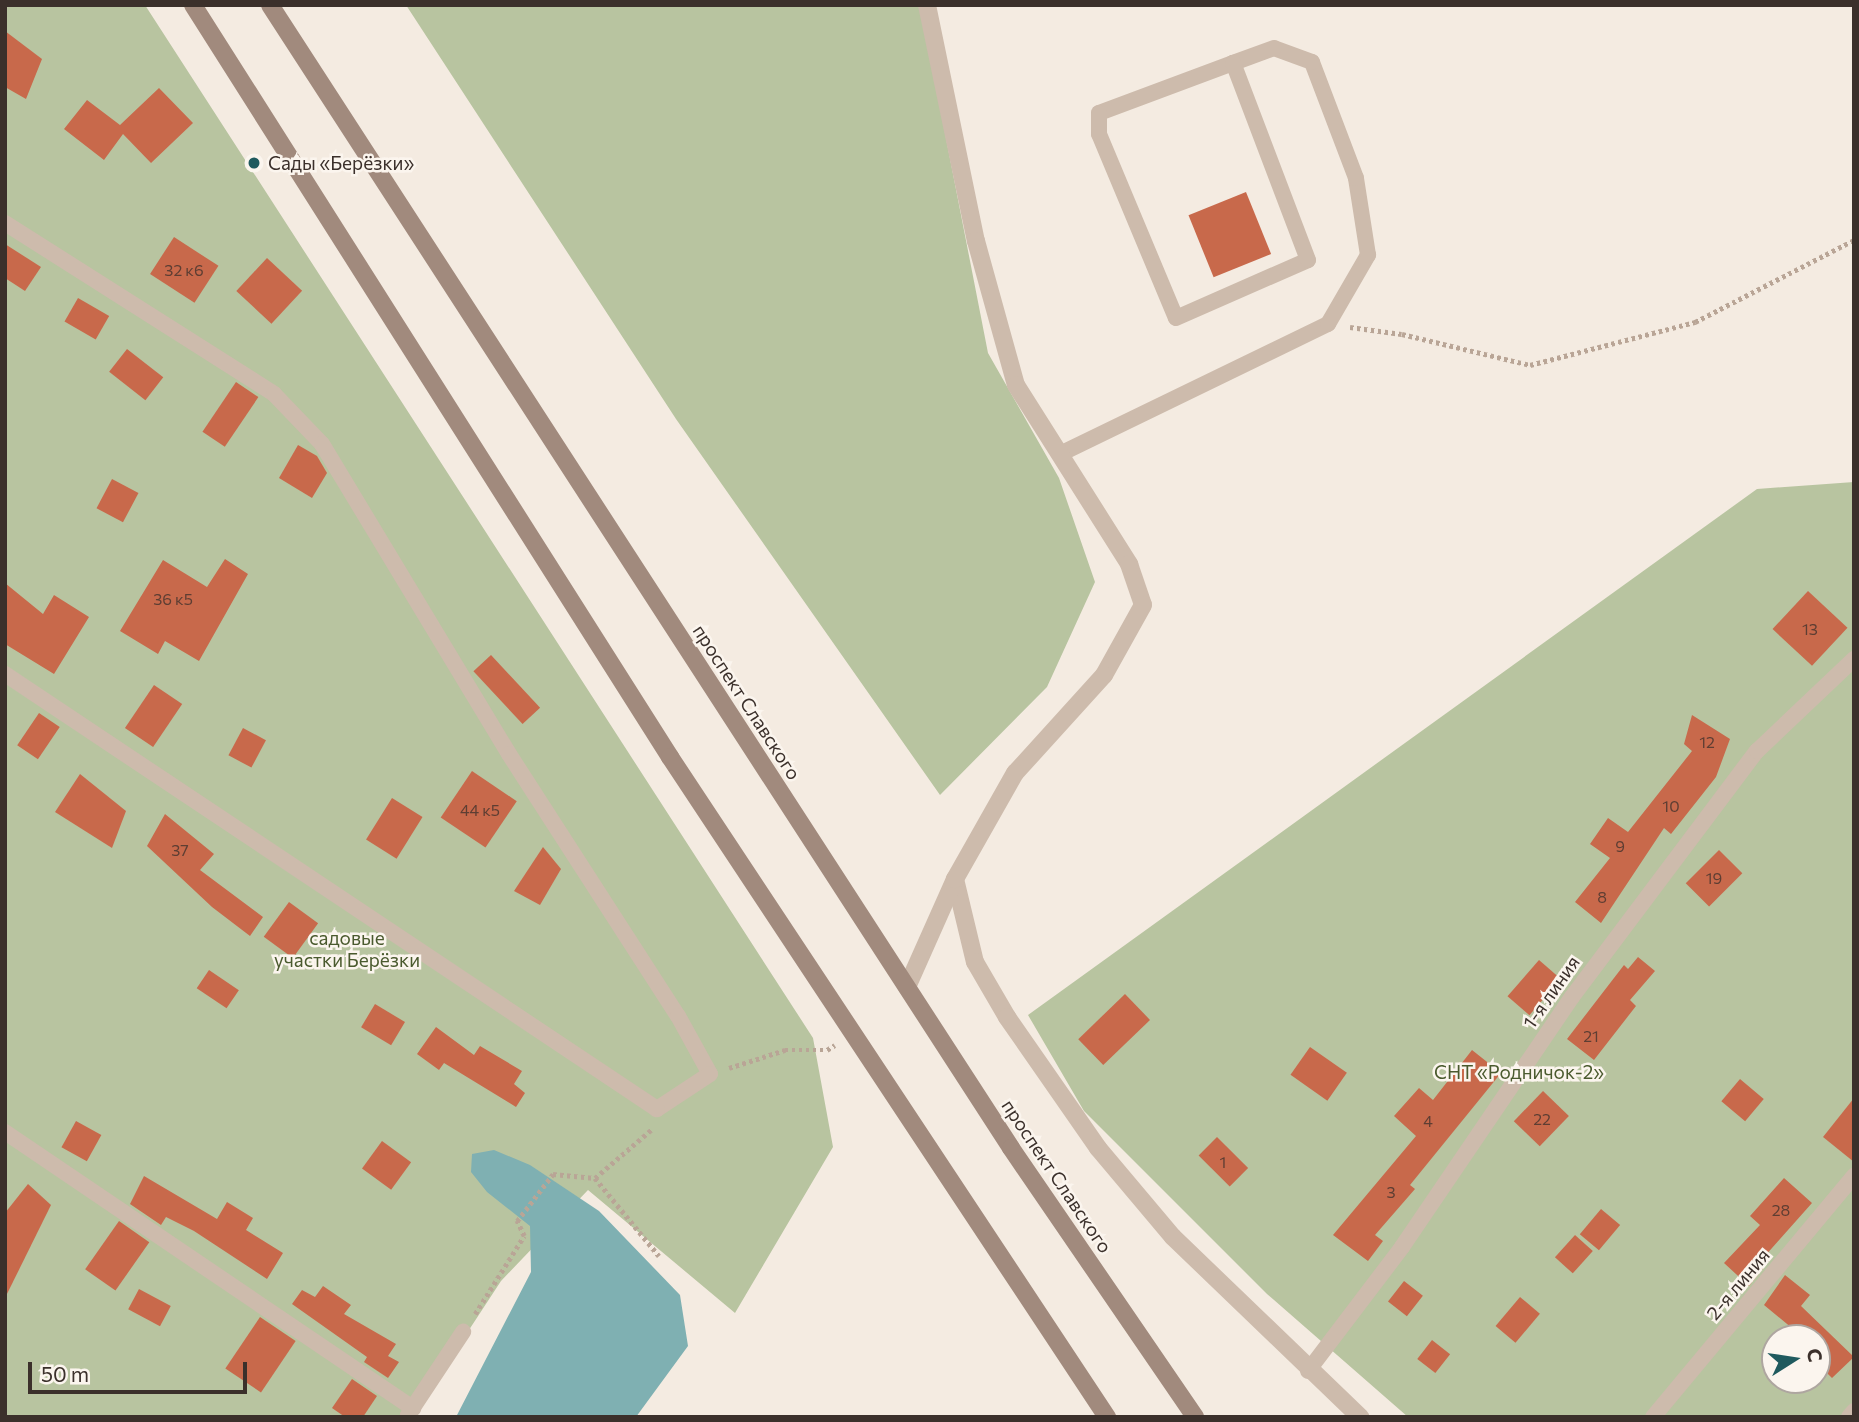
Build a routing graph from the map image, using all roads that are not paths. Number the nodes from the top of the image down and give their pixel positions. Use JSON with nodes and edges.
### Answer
{"nodes":[{"id":1,"x":193,"y":5,"type":"edge"},
{"id":2,"x":270,"y":5,"type":"edge"},
{"id":3,"x":927,"y":5,"type":"edge"},
{"id":4,"x":1233,"y":63,"type":"junction"},
{"id":5,"x":5,"y":223,"type":"edge"},
{"id":6,"x":1060,"y":454,"type":"junction"},
{"id":7,"x":1854,"y":659,"type":"edge"},
{"id":8,"x":5,"y":674,"type":"edge"},
{"id":9,"x":955,"y":879,"type":"junction"},
{"id":10,"x":907,"y":987,"type":"junction"},
{"id":11,"x":5,"y":1132,"type":"edge"},
{"id":12,"x":1854,"y":1176,"type":"edge"},
{"id":13,"x":463,"y":1332,"type":"road end"},
{"id":14,"x":1308,"y":1371,"type":"junction"},
{"id":15,"x":1854,"y":1411,"type":"edge"},
{"id":16,"x":410,"y":1413,"type":"edge"},
{"id":17,"x":1107,"y":1417,"type":"edge"},
{"id":18,"x":1195,"y":1417,"type":"edge"},
{"id":19,"x":1360,"y":1417,"type":"edge"},
{"id":20,"x":1653,"y":1417,"type":"edge"},
{"id":21,"x":1849,"y":1417,"type":"edge"}],
"edges":[{"from":1,"to":17,"type":"main road"},
{"from":2,"to":10,"type":"main road","name":"проспект Славского"},
{"from":3,"to":6,"type":"street"},
{"from":4,"to":4,"type":"lane"},
{"from":4,"to":6,"type":"lane"},
{"from":5,"to":8,"type":"lane"},
{"from":6,"to":9,"type":"street"},
{"from":7,"to":14,"type":"lane","name":"1-я линия"},
{"from":9,"to":10,"type":"street"},
{"from":9,"to":14,"type":"street"},
{"from":10,"to":18,"type":"main road","name":"проспект Славского"},
{"from":11,"to":16,"type":"lane"},
{"from":12,"to":20,"type":"lane","name":"2-я линия"},
{"from":13,"to":16,"type":"lane"},
{"from":14,"to":19,"type":"street"},
{"from":15,"to":21,"type":"lane"}]}
